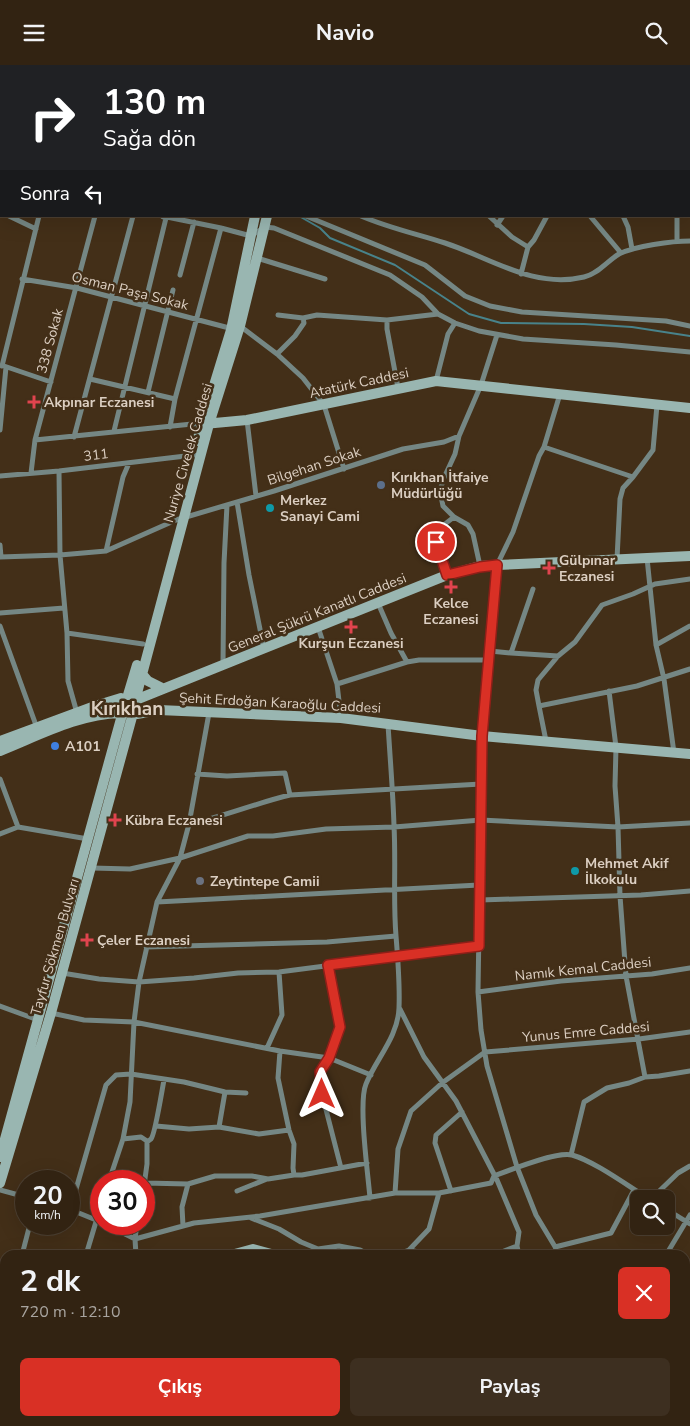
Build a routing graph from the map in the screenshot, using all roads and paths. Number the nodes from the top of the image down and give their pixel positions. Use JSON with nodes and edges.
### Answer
{"nodes":[{"id":1,"x":11,"y":217,"type":"edge"},
{"id":2,"x":39,"y":217,"type":"edge"},
{"id":3,"x":95,"y":217,"type":"edge"},
{"id":4,"x":133,"y":217,"type":"edge"},
{"id":5,"x":163,"y":217,"type":"edge"},
{"id":6,"x":255,"y":217,"type":"edge"},
{"id":7,"x":267,"y":217,"type":"edge"},
{"id":8,"x":308,"y":217,"type":"edge"},
{"id":9,"x":363,"y":217,"type":"edge"},
{"id":10,"x":490,"y":217,"type":"edge"},
{"id":11,"x":502,"y":217,"type":"edge"},
{"id":12,"x":546,"y":217,"type":"edge"},
{"id":13,"x":591,"y":217,"type":"edge"},
{"id":14,"x":623,"y":217,"type":"edge"},
{"id":15,"x":677,"y":217,"type":"edge"},
{"id":16,"x":194,"y":222,"type":"junction"},
{"id":17,"x":497,"y":225,"type":"junction"},
{"id":18,"x":221,"y":227,"type":"junction"},
{"id":19,"x":265,"y":227,"type":"junction"},
{"id":20,"x":36,"y":229,"type":"junction"},
{"id":21,"x":251,"y":236,"type":"junction"},
{"id":22,"x":677,"y":241,"type":"junction"},
{"id":23,"x":690,"y":241,"type":"edge"},
{"id":24,"x":528,"y":247,"type":"junction"},
{"id":25,"x":632,"y":249,"type":"junction"},
{"id":26,"x":621,"y":253,"type":"junction"},
{"id":27,"x":256,"y":258,"type":"junction"},
{"id":28,"x":521,"y":274,"type":"junction"},
{"id":29,"x":180,"y":275,"type":"dead end"},
{"id":30,"x":22,"y":279,"type":"junction"},
{"id":31,"x":325,"y":279,"type":"dead end"},
{"id":32,"x":77,"y":288,"type":"junction"},
{"id":33,"x":173,"y":290,"type":"dead end"},
{"id":34,"x":113,"y":297,"type":"junction"},
{"id":35,"x":145,"y":306,"type":"junction"},
{"id":36,"x":168,"y":312,"type":"junction"},
{"id":37,"x":438,"y":314,"type":"junction"},
{"id":38,"x":278,"y":315,"type":"dead end"},
{"id":39,"x":303,"y":317,"type":"junction"},
{"id":40,"x":196,"y":319,"type":"junction"},
{"id":41,"x":387,"y":320,"type":"junction"},
{"id":42,"x":455,"y":323,"type":"junction"},
{"id":43,"x":690,"y":326,"type":"edge"},
{"id":44,"x":235,"y":328,"type":"junction"},
{"id":45,"x":497,"y":335,"type":"junction"},
{"id":46,"x":690,"y":352,"type":"edge"},
{"id":47,"x":277,"y":354,"type":"junction"},
{"id":48,"x":2,"y":366,"type":"edge"},
{"id":49,"x":90,"y":379,"type":"junction"},
{"id":50,"x":436,"y":381,"type":"junction"},
{"id":51,"x":51,"y":382,"type":"junction"},
{"id":52,"x":481,"y":385,"type":"junction"},
{"id":53,"x":125,"y":387,"type":"junction"},
{"id":54,"x":398,"y":388,"type":"junction"},
{"id":55,"x":148,"y":392,"type":"junction"},
{"id":56,"x":560,"y":394,"type":"junction"},
{"id":57,"x":175,"y":399,"type":"junction"},
{"id":58,"x":657,"y":404,"type":"junction"},
{"id":59,"x":324,"y":405,"type":"junction"},
{"id":60,"x":690,"y":408,"type":"edge"},
{"id":61,"x":247,"y":421,"type":"junction"},
{"id":62,"x":205,"y":424,"type":"junction"},
{"id":63,"x":170,"y":427,"type":"junction"},
{"id":64,"x":0,"y":430,"type":"edge"},
{"id":65,"x":114,"y":431,"type":"junction"},
{"id":66,"x":458,"y":436,"type":"junction"},
{"id":67,"x":74,"y":437,"type":"junction"},
{"id":68,"x":35,"y":440,"type":"junction"},
{"id":69,"x":544,"y":447,"type":"junction"},
{"id":70,"x":194,"y":455,"type":"junction"},
{"id":71,"x":129,"y":463,"type":"junction"},
{"id":72,"x":344,"y":469,"type":"junction"},
{"id":73,"x":59,"y":471,"type":"junction"},
{"id":74,"x":31,"y":473,"type":"junction"},
{"id":75,"x":0,"y":476,"type":"edge"},
{"id":76,"x":633,"y":477,"type":"junction"},
{"id":77,"x":256,"y":496,"type":"junction"},
{"id":78,"x":237,"y":502,"type":"junction"},
{"id":79,"x":227,"y":505,"type":"junction"},
{"id":80,"x":454,"y":517,"type":"junction"},
{"id":81,"x":180,"y":519,"type":"junction"},
{"id":82,"x":0,"y":545,"type":"edge"},
{"id":83,"x":106,"y":551,"type":"junction"},
{"id":84,"x":60,"y":555,"type":"junction"},
{"id":85,"x":690,"y":556,"type":"edge"},
{"id":86,"x":0,"y":557,"type":"edge"},
{"id":87,"x":647,"y":557,"type":"junction"},
{"id":88,"x":617,"y":559,"type":"junction"},
{"id":89,"x":497,"y":565,"type":"junction"},
{"id":90,"x":480,"y":567,"type":"junction"},
{"id":91,"x":447,"y":575,"type":"junction"},
{"id":92,"x":690,"y":579,"type":"edge"},
{"id":93,"x":650,"y":587,"type":"junction"},
{"id":94,"x":532,"y":589,"type":"dead end"},
{"id":95,"x":378,"y":603,"type":"junction"},
{"id":96,"x":64,"y":608,"type":"junction"},
{"id":97,"x":0,"y":613,"type":"edge"},
{"id":98,"x":0,"y":626,"type":"edge"},
{"id":99,"x":690,"y":626,"type":"edge"},
{"id":100,"x":318,"y":627,"type":"junction"},
{"id":101,"x":67,"y":633,"type":"junction"},
{"id":102,"x":143,"y":644,"type":"junction"},
{"id":103,"x":656,"y":645,"type":"junction"},
{"id":104,"x":264,"y":649,"type":"junction"},
{"id":105,"x":490,"y":651,"type":"junction"},
{"id":106,"x":511,"y":653,"type":"junction"},
{"id":107,"x":558,"y":656,"type":"junction"},
{"id":108,"x":489,"y":660,"type":"junction"},
{"id":109,"x":407,"y":662,"type":"junction"},
{"id":110,"x":223,"y":665,"type":"junction"},
{"id":111,"x":690,"y":669,"type":"edge"},
{"id":112,"x":142,"y":674,"type":"junction"},
{"id":113,"x":664,"y":679,"type":"junction"},
{"id":114,"x":336,"y":684,"type":"junction"},
{"id":115,"x":162,"y":688,"type":"junction"},
{"id":116,"x":608,"y":691,"type":"junction"},
{"id":117,"x":130,"y":697,"type":"junction"},
{"id":118,"x":539,"y":706,"type":"junction"},
{"id":119,"x":78,"y":713,"type":"junction"},
{"id":120,"x":209,"y":713,"type":"junction"},
{"id":121,"x":128,"y":715,"type":"junction"},
{"id":122,"x":341,"y":718,"type":"junction"},
{"id":123,"x":388,"y":723,"type":"junction"},
{"id":124,"x":37,"y":728,"type":"junction"},
{"id":125,"x":482,"y":736,"type":"junction"},
{"id":126,"x":0,"y":741,"type":"edge"},
{"id":127,"x":546,"y":741,"type":"junction"},
{"id":128,"x":616,"y":747,"type":"junction"},
{"id":129,"x":0,"y":751,"type":"edge"},
{"id":130,"x":674,"y":753,"type":"junction"},
{"id":131,"x":690,"y":754,"type":"edge"},
{"id":132,"x":197,"y":774,"type":"junction"},
{"id":133,"x":0,"y":779,"type":"edge"},
{"id":134,"x":481,"y":783,"type":"junction"},
{"id":135,"x":391,"y":789,"type":"junction"},
{"id":136,"x":290,"y":795,"type":"junction"},
{"id":137,"x":481,"y":820,"type":"junction"},
{"id":138,"x":189,"y":823,"type":"junction"},
{"id":139,"x":690,"y":823,"type":"edge"},
{"id":140,"x":18,"y":827,"type":"junction"},
{"id":141,"x":394,"y":827,"type":"junction"},
{"id":142,"x":618,"y":827,"type":"junction"},
{"id":143,"x":0,"y":836,"type":"edge"},
{"id":144,"x":88,"y":839,"type":"junction"},
{"id":145,"x":180,"y":858,"type":"junction"},
{"id":146,"x":92,"y":868,"type":"junction"},
{"id":147,"x":479,"y":885,"type":"junction"},
{"id":148,"x":395,"y":889,"type":"junction"},
{"id":149,"x":690,"y":891,"type":"edge"},
{"id":150,"x":620,"y":896,"type":"junction"},
{"id":151,"x":156,"y":901,"type":"junction"},
{"id":152,"x":480,"y":901,"type":"junction"},
{"id":153,"x":396,"y":936,"type":"junction"},
{"id":154,"x":479,"y":946,"type":"junction"},
{"id":155,"x":146,"y":947,"type":"junction"},
{"id":156,"x":398,"y":955,"type":"junction"},
{"id":157,"x":328,"y":965,"type":"junction"},
{"id":158,"x":690,"y":968,"type":"edge"},
{"id":159,"x":279,"y":972,"type":"junction"},
{"id":160,"x":62,"y":973,"type":"junction"},
{"id":161,"x":626,"y":976,"type":"junction"},
{"id":162,"x":138,"y":982,"type":"junction"},
{"id":163,"x":478,"y":991,"type":"junction"},
{"id":164,"x":0,"y":1006,"type":"edge"},
{"id":165,"x":399,"y":1007,"type":"junction"},
{"id":166,"x":51,"y":1013,"type":"junction"},
{"id":167,"x":38,"y":1020,"type":"junction"},
{"id":168,"x":134,"y":1022,"type":"junction"},
{"id":169,"x":690,"y":1032,"type":"edge"},
{"id":170,"x":639,"y":1039,"type":"junction"},
{"id":171,"x":267,"y":1048,"type":"junction"},
{"id":172,"x":280,"y":1051,"type":"junction"},
{"id":173,"x":485,"y":1052,"type":"junction"},
{"id":174,"x":329,"y":1058,"type":"junction"},
{"id":175,"x":690,"y":1071,"type":"edge"},
{"id":176,"x":131,"y":1074,"type":"junction"},
{"id":177,"x":371,"y":1075,"type":"junction"},
{"id":178,"x":645,"y":1077,"type":"junction"},
{"id":179,"x":164,"y":1080,"type":"junction"},
{"id":180,"x":442,"y":1083,"type":"junction"},
{"id":181,"x":225,"y":1092,"type":"junction"},
{"id":182,"x":246,"y":1093,"type":"dead end"},
{"id":183,"x":462,"y":1112,"type":"junction"},
{"id":184,"x":156,"y":1126,"type":"junction"},
{"id":185,"x":219,"y":1127,"type":"junction"},
{"id":186,"x":289,"y":1130,"type":"junction"},
{"id":187,"x":123,"y":1139,"type":"junction"},
{"id":188,"x":147,"y":1141,"type":"junction"},
{"id":189,"x":571,"y":1155,"type":"junction"},
{"id":190,"x":0,"y":1157,"type":"edge"},
{"id":191,"x":367,"y":1163,"type":"junction"},
{"id":192,"x":690,"y":1166,"type":"edge"},
{"id":193,"x":517,"y":1167,"type":"junction"},
{"id":194,"x":341,"y":1168,"type":"junction"},
{"id":195,"x":113,"y":1170,"type":"edge"},
{"id":196,"x":146,"y":1170,"type":"edge"},
{"id":197,"x":80,"y":1172,"type":"edge"},
{"id":198,"x":294,"y":1175,"type":"junction"},
{"id":199,"x":494,"y":1176,"type":"junction"},
{"id":200,"x":268,"y":1179,"type":"junction"},
{"id":201,"x":0,"y":1183,"type":"edge"},
{"id":202,"x":188,"y":1184,"type":"junction"},
{"id":203,"x":155,"y":1185,"type":"edge"},
{"id":204,"x":0,"y":1190,"type":"edge"},
{"id":205,"x":634,"y":1190,"type":"edge"},
{"id":206,"x":660,"y":1190,"type":"edge"},
{"id":207,"x":237,"y":1191,"type":"dead end"},
{"id":208,"x":451,"y":1191,"type":"junction"},
{"id":209,"x":394,"y":1193,"type":"junction"},
{"id":210,"x":439,"y":1193,"type":"junction"},
{"id":211,"x":15,"y":1194,"type":"edge"},
{"id":212,"x":370,"y":1197,"type":"junction"},
{"id":213,"x":630,"y":1197,"type":"edge"},
{"id":214,"x":675,"y":1215,"type":"edge"},
{"id":215,"x":690,"y":1215,"type":"edge"},
{"id":216,"x":250,"y":1217,"type":"junction"},
{"id":217,"x":688,"y":1223,"type":"edge"},
{"id":218,"x":183,"y":1226,"type":"junction"},
{"id":219,"x":27,"y":1235,"type":"edge"},
{"id":220,"x":94,"y":1235,"type":"edge"},
{"id":221,"x":126,"y":1235,"type":"edge"},
{"id":222,"x":135,"y":1235,"type":"edge"},
{"id":223,"x":134,"y":1239,"type":"junction"},
{"id":224,"x":517,"y":1246,"type":"junction"},
{"id":225,"x":555,"y":1247,"type":"junction"},
{"id":226,"x":23,"y":1250,"type":"edge"},
{"id":227,"x":88,"y":1250,"type":"edge"},
{"id":228,"x":135,"y":1250,"type":"edge"},
{"id":229,"x":360,"y":1250,"type":"edge"},
{"id":230,"x":409,"y":1250,"type":"edge"},
{"id":231,"x":507,"y":1250,"type":"edge"},
{"id":232,"x":518,"y":1250,"type":"edge"},
{"id":233,"x":557,"y":1250,"type":"edge"},
{"id":234,"x":669,"y":1250,"type":"edge"}],
"edges":[{"from":1,"to":20,"type":"street"},
{"from":2,"to":20,"type":"street"},
{"from":3,"to":32,"type":"street","name":"338 Sokak"},
{"from":4,"to":34,"type":"street"},
{"from":5,"to":16,"type":"street"},
{"from":5,"to":35,"type":"street"},
{"from":6,"to":21,"type":"main road","name":"Nuriye Civelek Caddesi"},
{"from":7,"to":19,"type":"main road","name":"Nuriye Civelek Caddesi"},
{"from":8,"to":43,"type":"street"},
{"from":9,"to":28,"type":"street"},
{"from":10,"to":17,"type":"street"},
{"from":11,"to":17,"type":"street"},
{"from":12,"to":24,"type":"street"},
{"from":13,"to":26,"type":"street"},
{"from":14,"to":25,"type":"street"},
{"from":15,"to":22,"type":"street"},
{"from":16,"to":18,"type":"street"},
{"from":16,"to":29,"type":"street"},
{"from":17,"to":24,"type":"street"},
{"from":18,"to":21,"type":"street"},
{"from":18,"to":40,"type":"street"},
{"from":19,"to":21,"type":"street"},
{"from":19,"to":27,"type":"main road","name":"Nuriye Civelek Caddesi"},
{"from":19,"to":37,"type":"street"},
{"from":20,"to":30,"type":"street"},
{"from":21,"to":44,"type":"main road","name":"Nuriye Civelek Caddesi"},
{"from":22,"to":23,"type":"street"},
{"from":22,"to":25,"type":"street"},
{"from":24,"to":28,"type":"street"},
{"from":25,"to":26,"type":"street"},
{"from":26,"to":28,"type":"street"},
{"from":27,"to":31,"type":"street"},
{"from":27,"to":44,"type":"main road","name":"Nuriye Civelek Caddesi"},
{"from":30,"to":32,"type":"street","name":"Osman Paşa Sokak"},
{"from":30,"to":48,"type":"street"},
{"from":32,"to":34,"type":"street","name":"Osman Paşa Sokak"},
{"from":32,"to":51,"type":"street","name":"338 Sokak"},
{"from":33,"to":36,"type":"street"},
{"from":34,"to":35,"type":"street","name":"Osman Paşa Sokak"},
{"from":34,"to":49,"type":"street"},
{"from":35,"to":36,"type":"street","name":"Osman Paşa Sokak"},
{"from":35,"to":53,"type":"street"},
{"from":36,"to":40,"type":"street","name":"Osman Paşa Sokak"},
{"from":36,"to":55,"type":"street"},
{"from":37,"to":41,"type":"street"},
{"from":37,"to":42,"type":"street"},
{"from":38,"to":39,"type":"street"},
{"from":39,"to":41,"type":"street"},
{"from":39,"to":47,"type":"street"},
{"from":40,"to":44,"type":"street","name":"Osman Paşa Sokak"},
{"from":40,"to":57,"type":"street"},
{"from":41,"to":54,"type":"street"},
{"from":42,"to":45,"type":"street"},
{"from":42,"to":50,"type":"street"},
{"from":44,"to":47,"type":"street","name":"Osman Paşa Sokak"},
{"from":44,"to":62,"type":"main road","name":"Nuriye Civelek Caddesi"},
{"from":45,"to":46,"type":"street"},
{"from":45,"to":52,"type":"street"},
{"from":47,"to":59,"type":"street","name":"Osman Paşa Sokak"},
{"from":48,"to":51,"type":"street"},
{"from":48,"to":64,"type":"street"},
{"from":49,"to":53,"type":"street"},
{"from":49,"to":67,"type":"street"},
{"from":50,"to":52,"type":"main road","name":"Atatürk Caddesi"},
{"from":50,"to":54,"type":"main road","name":"Atatürk Caddesi"},
{"from":51,"to":68,"type":"street","name":"338 Sokak"},
{"from":52,"to":56,"type":"main road","name":"Atatürk Caddesi"},
{"from":52,"to":66,"type":"street"},
{"from":53,"to":55,"type":"street"},
{"from":53,"to":65,"type":"street"},
{"from":54,"to":59,"type":"main road","name":"Atatürk Caddesi"},
{"from":55,"to":57,"type":"street"},
{"from":56,"to":58,"type":"main road","name":"Atatürk Caddesi"},
{"from":56,"to":69,"type":"street"},
{"from":57,"to":63,"type":"street"},
{"from":58,"to":60,"type":"main road","name":"Atatürk Caddesi"},
{"from":58,"to":76,"type":"street"},
{"from":59,"to":61,"type":"main road","name":"Atatürk Caddesi"},
{"from":59,"to":72,"type":"street"},
{"from":61,"to":62,"type":"main road","name":"Atatürk Caddesi"},
{"from":61,"to":77,"type":"street"},
{"from":62,"to":63,"type":"street","name":"Atatürk Caddesi"},
{"from":62,"to":70,"type":"main road","name":"Nuriye Civelek Caddesi"},
{"from":62,"to":81,"type":"main road","name":"Nuriye Civelek Caddesi"},
{"from":63,"to":65,"type":"street","name":"Atatürk Caddesi"},
{"from":65,"to":67,"type":"street","name":"Atatürk Caddesi"},
{"from":66,"to":72,"type":"street","name":"Bilgehan Sokak"},
{"from":66,"to":80,"type":"street"},
{"from":67,"to":68,"type":"street","name":"Atatürk Caddesi"},
{"from":68,"to":74,"type":"street","name":"338 Sokak"},
{"from":69,"to":76,"type":"street"},
{"from":69,"to":89,"type":"street"},
{"from":70,"to":71,"type":"street","name":"311"},
{"from":70,"to":81,"type":"main road","name":"Nuriye Civelek Caddesi"},
{"from":71,"to":73,"type":"street","name":"311"},
{"from":71,"to":83,"type":"street"},
{"from":72,"to":77,"type":"street","name":"Bilgehan Sokak"},
{"from":73,"to":74,"type":"street","name":"311"},
{"from":73,"to":84,"type":"street"},
{"from":74,"to":75,"type":"street","name":"311"},
{"from":76,"to":88,"type":"street"},
{"from":77,"to":78,"type":"street","name":"Bilgehan Sokak"},
{"from":78,"to":79,"type":"street","name":"Bilgehan Sokak"},
{"from":78,"to":104,"type":"street"},
{"from":79,"to":81,"type":"street","name":"Bilgehan Sokak"},
{"from":79,"to":110,"type":"street"},
{"from":80,"to":90,"type":"street"},
{"from":80,"to":91,"type":"street"},
{"from":81,"to":83,"type":"street","name":"Bilgehan Sokak"},
{"from":81,"to":102,"type":"main road","name":"Nuriye Civelek Caddesi"},
{"from":81,"to":112,"type":"main road","name":"Nuriye Civelek Caddesi"},
{"from":82,"to":86,"type":"street"},
{"from":83,"to":84,"type":"street","name":"Bilgehan Sokak"},
{"from":84,"to":86,"type":"street","name":"Bilgehan Sokak"},
{"from":84,"to":96,"type":"street"},
{"from":85,"to":87,"type":"main road","name":"General Şükrü Kanatlı Caddesi"},
{"from":87,"to":88,"type":"main road","name":"General Şükrü Kanatlı Caddesi"},
{"from":87,"to":93,"type":"street"},
{"from":88,"to":89,"type":"main road","name":"General Şükrü Kanatlı Caddesi"},
{"from":89,"to":90,"type":"main road","name":"General Şükrü Kanatlı Caddesi"},
{"from":89,"to":105,"type":"street"},
{"from":90,"to":91,"type":"main road","name":"General Şükrü Kanatlı Caddesi"},
{"from":91,"to":95,"type":"main road","name":"General Şükrü Kanatlı Caddesi"},
{"from":92,"to":93,"type":"street"},
{"from":93,"to":103,"type":"street"},
{"from":93,"to":107,"type":"street"},
{"from":94,"to":106,"type":"street"},
{"from":95,"to":100,"type":"main road","name":"General Şükrü Kanatlı Caddesi"},
{"from":95,"to":109,"type":"street"},
{"from":96,"to":97,"type":"street"},
{"from":96,"to":101,"type":"street"},
{"from":98,"to":124,"type":"street"},
{"from":99,"to":103,"type":"street"},
{"from":100,"to":104,"type":"main road","name":"General Şükrü Kanatlı Caddesi"},
{"from":100,"to":114,"type":"street"},
{"from":101,"to":102,"type":"street"},
{"from":101,"to":119,"type":"street"},
{"from":102,"to":117,"type":"main road","name":"Nuriye Civelek Caddesi"},
{"from":103,"to":113,"type":"street"},
{"from":104,"to":110,"type":"main road","name":"General Şükrü Kanatlı Caddesi"},
{"from":105,"to":106,"type":"street"},
{"from":105,"to":108,"type":"street"},
{"from":106,"to":107,"type":"street"},
{"from":107,"to":118,"type":"street"},
{"from":108,"to":109,"type":"street"},
{"from":108,"to":125,"type":"street"},
{"from":109,"to":114,"type":"street"},
{"from":110,"to":115,"type":"main road","name":"General Şükrü Kanatlı Caddesi"},
{"from":111,"to":113,"type":"street"},
{"from":112,"to":115,"type":"main road"},
{"from":112,"to":117,"type":"main road","name":"Nuriye Civelek Caddesi"},
{"from":113,"to":116,"type":"street"},
{"from":113,"to":130,"type":"street"},
{"from":114,"to":122,"type":"street"},
{"from":115,"to":117,"type":"main road","name":"General Şükrü Kanatlı Caddesi"},
{"from":116,"to":118,"type":"street"},
{"from":116,"to":128,"type":"street"},
{"from":117,"to":119,"type":"main road","name":"General Şükrü Kanatlı Caddesi"},
{"from":117,"to":121,"type":"main road","name":"Nuriye Civelek Caddesi"},
{"from":117,"to":121,"type":"main road","name":"Nuriye Civelek Caddesi"},
{"from":118,"to":127,"type":"street"},
{"from":119,"to":124,"type":"main road","name":"General Şükrü Kanatlı Caddesi"},
{"from":120,"to":121,"type":"main road","name":"Şehit Erdoğan Karaoğlu Caddesi"},
{"from":120,"to":122,"type":"main road","name":"Şehit Erdoğan Karaoğlu Caddesi"},
{"from":120,"to":132,"type":"street"},
{"from":121,"to":129,"type":"main road","name":"Şehit Erdoğan Karaoğlu Caddesi"},
{"from":121,"to":144,"type":"main road","name":"Tayfur Sökmen Bulvarı"},
{"from":121,"to":146,"type":"main road","name":"Tayfur Sökmen Bulvarı"},
{"from":122,"to":123,"type":"main road","name":"Şehit Erdoğan Karaoğlu Caddesi"},
{"from":123,"to":125,"type":"main road","name":"Şehit Erdoğan Karaoğlu Caddesi"},
{"from":123,"to":135,"type":"street"},
{"from":124,"to":126,"type":"main road","name":"General Şükrü Kanatlı Caddesi"},
{"from":125,"to":127,"type":"main road","name":"Şehit Erdoğan Karaoğlu Caddesi"},
{"from":125,"to":134,"type":"street"},
{"from":127,"to":128,"type":"main road","name":"Şehit Erdoğan Karaoğlu Caddesi"},
{"from":128,"to":130,"type":"main road","name":"Şehit Erdoğan Karaoğlu Caddesi"},
{"from":128,"to":142,"type":"street"},
{"from":130,"to":131,"type":"main road","name":"Şehit Erdoğan Karaoğlu Caddesi"},
{"from":132,"to":136,"type":"street"},
{"from":132,"to":138,"type":"street"},
{"from":133,"to":140,"type":"street"},
{"from":134,"to":135,"type":"street"},
{"from":134,"to":137,"type":"street"},
{"from":135,"to":136,"type":"street"},
{"from":135,"to":141,"type":"street"},
{"from":136,"to":138,"type":"street"},
{"from":137,"to":141,"type":"street"},
{"from":137,"to":142,"type":"street"},
{"from":137,"to":147,"type":"street"},
{"from":138,"to":145,"type":"street"},
{"from":139,"to":142,"type":"street"},
{"from":140,"to":143,"type":"street"},
{"from":140,"to":144,"type":"street"},
{"from":141,"to":145,"type":"street"},
{"from":141,"to":148,"type":"street"},
{"from":142,"to":150,"type":"street"},
{"from":144,"to":167,"type":"main road","name":"Tayfur Sökmen Bulvarı"},
{"from":145,"to":146,"type":"street"},
{"from":145,"to":151,"type":"street"},
{"from":146,"to":160,"type":"main road","name":"Tayfur Sökmen Bulvarı"},
{"from":147,"to":148,"type":"street"},
{"from":147,"to":152,"type":"street"},
{"from":148,"to":151,"type":"street"},
{"from":148,"to":153,"type":"street"},
{"from":149,"to":150,"type":"street"},
{"from":150,"to":152,"type":"street"},
{"from":150,"to":161,"type":"street"},
{"from":151,"to":155,"type":"street"},
{"from":152,"to":154,"type":"street"},
{"from":153,"to":155,"type":"street"},
{"from":153,"to":156,"type":"street"},
{"from":154,"to":156,"type":"street"},
{"from":154,"to":163,"type":"street"},
{"from":155,"to":162,"type":"street"},
{"from":156,"to":157,"type":"street"},
{"from":156,"to":165,"type":"street"},
{"from":157,"to":159,"type":"street"},
{"from":157,"to":174,"type":"street"},
{"from":158,"to":161,"type":"street","name":"Namık Kemal Caddesi"},
{"from":159,"to":162,"type":"street"},
{"from":159,"to":171,"type":"street"},
{"from":160,"to":162,"type":"street"},
{"from":160,"to":166,"type":"main road","name":"Tayfur Sökmen Bulvarı"},
{"from":161,"to":163,"type":"street","name":"Namık Kemal Caddesi"},
{"from":161,"to":170,"type":"street"},
{"from":162,"to":168,"type":"street"},
{"from":163,"to":173,"type":"street"},
{"from":164,"to":167,"type":"street"},
{"from":165,"to":177,"type":"street"},
{"from":165,"to":180,"type":"street"},
{"from":166,"to":168,"type":"street"},
{"from":166,"to":201,"type":"main road","name":"Tayfur Sökmen Bulvarı"},
{"from":167,"to":190,"type":"main road","name":"Tayfur Sökmen Bulvarı"},
{"from":168,"to":171,"type":"street"},
{"from":168,"to":176,"type":"street"},
{"from":169,"to":170,"type":"street","name":"Yunus Emre Caddesi"},
{"from":170,"to":173,"type":"street","name":"Yunus Emre Caddesi"},
{"from":170,"to":178,"type":"street"},
{"from":171,"to":172,"type":"street"},
{"from":172,"to":174,"type":"street"},
{"from":172,"to":186,"type":"street"},
{"from":173,"to":180,"type":"street"},
{"from":173,"to":193,"type":"street"},
{"from":174,"to":177,"type":"street"},
{"from":174,"to":194,"type":"street"},
{"from":175,"to":178,"type":"street"},
{"from":176,"to":179,"type":"street"},
{"from":176,"to":187,"type":"street"},
{"from":176,"to":197,"type":"street"},
{"from":177,"to":191,"type":"street"},
{"from":178,"to":189,"type":"street"},
{"from":179,"to":181,"type":"street"},
{"from":179,"to":184,"type":"street"},
{"from":180,"to":183,"type":"street"},
{"from":180,"to":209,"type":"street"},
{"from":181,"to":182,"type":"street"},
{"from":181,"to":185,"type":"street"},
{"from":183,"to":199,"type":"street"},
{"from":183,"to":208,"type":"street"},
{"from":184,"to":185,"type":"street"},
{"from":184,"to":188,"type":"street"},
{"from":185,"to":186,"type":"street"},
{"from":186,"to":198,"type":"street"},
{"from":187,"to":188,"type":"street"},
{"from":187,"to":195,"type":"street"},
{"from":188,"to":196,"type":"street"},
{"from":189,"to":193,"type":"street"},
{"from":189,"to":205,"type":"street"},
{"from":191,"to":194,"type":"street"},
{"from":191,"to":212,"type":"street"},
{"from":192,"to":206,"type":"street"},
{"from":193,"to":199,"type":"street"},
{"from":193,"to":225,"type":"street"},
{"from":194,"to":198,"type":"street"},
{"from":198,"to":200,"type":"street"},
{"from":199,"to":208,"type":"street"},
{"from":199,"to":224,"type":"street"},
{"from":200,"to":202,"type":"street"},
{"from":200,"to":207,"type":"street"},
{"from":202,"to":203,"type":"street"},
{"from":202,"to":218,"type":"street"},
{"from":204,"to":211,"type":"street"},
{"from":208,"to":210,"type":"street"},
{"from":209,"to":210,"type":"street"},
{"from":209,"to":212,"type":"street"},
{"from":210,"to":230,"type":"street"},
{"from":212,"to":216,"type":"street"},
{"from":213,"to":225,"type":"street"},
{"from":214,"to":217,"type":"street"},
{"from":215,"to":217,"type":"street"},
{"from":216,"to":218,"type":"street"},
{"from":216,"to":229,"type":"street"},
{"from":217,"to":234,"type":"street"},
{"from":218,"to":223,"type":"street"},
{"from":219,"to":226,"type":"street"},
{"from":220,"to":227,"type":"street"},
{"from":221,"to":223,"type":"street"},
{"from":222,"to":223,"type":"street"},
{"from":223,"to":228,"type":"street"},
{"from":224,"to":231,"type":"street"},
{"from":224,"to":232,"type":"street"},
{"from":225,"to":233,"type":"street"}]}
